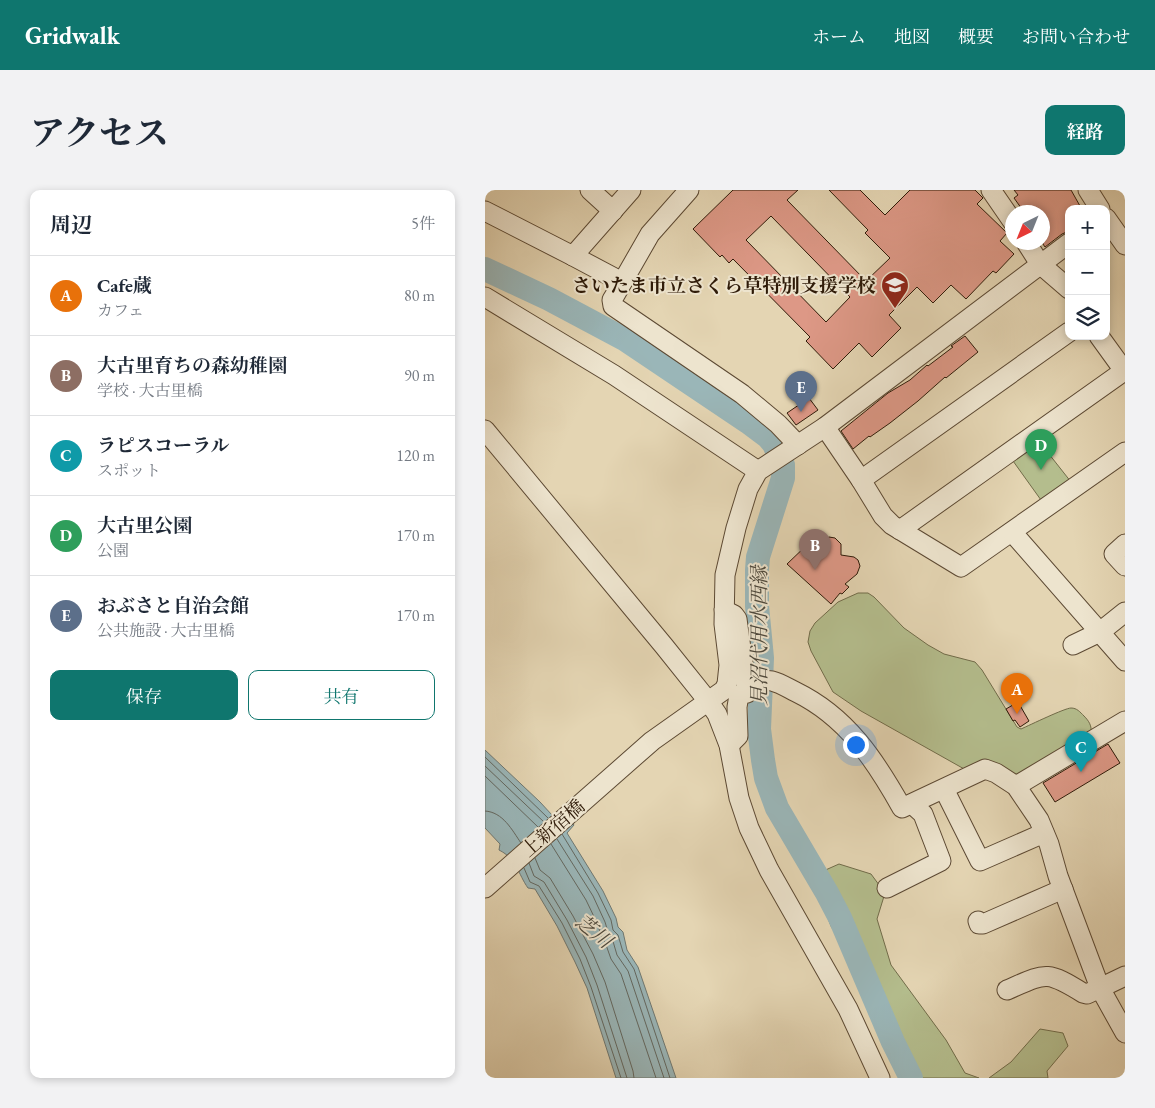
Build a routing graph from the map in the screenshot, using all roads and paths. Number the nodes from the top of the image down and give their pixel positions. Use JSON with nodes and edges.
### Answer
{"nodes":[{"id":1,"x":589,"y":190,"type":"edge"},
{"id":2,"x":631,"y":190,"type":"edge"},
{"id":3,"x":991,"y":190,"type":"edge"},
{"id":4,"x":1088,"y":190,"type":"edge"},
{"id":5,"x":686,"y":191,"type":"edge"},
{"id":6,"x":1097,"y":205,"type":"edge"},
{"id":7,"x":613,"y":210,"type":"junction"},
{"id":8,"x":1005,"y":210,"type":"edge"},
{"id":9,"x":485,"y":211,"type":"edge"},
{"id":10,"x":1110,"y":224,"type":"edge"},
{"id":11,"x":1125,"y":245,"type":"edge"},
{"id":12,"x":1065,"y":246,"type":"edge"},
{"id":13,"x":1031,"y":250,"type":"edge"},
{"id":14,"x":573,"y":256,"type":"junction"},
{"id":15,"x":1040,"y":264,"type":"junction"},
{"id":16,"x":622,"y":282,"type":"junction"},
{"id":17,"x":1065,"y":286,"type":"edge"},
{"id":18,"x":485,"y":297,"type":"edge"},
{"id":19,"x":1065,"y":335,"type":"edge"},
{"id":20,"x":1102,"y":340,"type":"edge"},
{"id":21,"x":1124,"y":371,"type":"edge"},
{"id":22,"x":825,"y":427,"type":"junction"},
{"id":23,"x":485,"y":430,"type":"edge"},
{"id":24,"x":795,"y":448,"type":"junction"},
{"id":25,"x":1125,"y":452,"type":"edge"},
{"id":26,"x":763,"y":468,"type":"junction"},
{"id":27,"x":861,"y":480,"type":"junction"},
{"id":28,"x":900,"y":530,"type":"junction"},
{"id":29,"x":1012,"y":532,"type":"junction"},
{"id":30,"x":1125,"y":544,"type":"edge"},
{"id":31,"x":1125,"y":566,"type":"edge"},
{"id":32,"x":724,"y":610,"type":"junction"},
{"id":33,"x":1125,"y":612,"type":"edge"},
{"id":34,"x":1100,"y":632,"type":"junction"},
{"id":35,"x":1073,"y":645,"type":"dead end"},
{"id":36,"x":1125,"y":661,"type":"edge"},
{"id":37,"x":745,"y":680,"type":"junction"},
{"id":38,"x":708,"y":701,"type":"junction"},
{"id":39,"x":1125,"y":721,"type":"edge"},
{"id":40,"x":729,"y":745,"type":"junction"},
{"id":41,"x":1016,"y":786,"type":"junction"},
{"id":42,"x":945,"y":789,"type":"junction"},
{"id":43,"x":912,"y":804,"type":"junction"},
{"id":44,"x":1044,"y":833,"type":"junction"},
{"id":45,"x":485,"y":888,"type":"edge"},
{"id":46,"x":887,"y":888,"type":"dead end"},
{"id":47,"x":1063,"y":890,"type":"junction"},
{"id":48,"x":978,"y":921,"type":"dead end"},
{"id":49,"x":1125,"y":976,"type":"edge"},
{"id":50,"x":1101,"y":988,"type":"junction"},
{"id":51,"x":1007,"y":990,"type":"dead end"},
{"id":52,"x":1125,"y":1033,"type":"edge"},
{"id":53,"x":880,"y":1078,"type":"edge"}],
"edges":[{"from":1,"to":7,"type":"street"},
{"from":2,"to":7,"type":"street"},
{"from":3,"to":8,"type":"street"},
{"from":4,"to":6,"type":"street"},
{"from":5,"to":16,"type":"street"},
{"from":7,"to":14,"type":"street"},
{"from":9,"to":14,"type":"street"},
{"from":10,"to":11,"type":"street"},
{"from":12,"to":15,"type":"street"},
{"from":13,"to":15,"type":"street"},
{"from":14,"to":16,"type":"street"},
{"from":15,"to":17,"type":"street"},
{"from":15,"to":22,"type":"street"},
{"from":16,"to":24,"type":"street"},
{"from":18,"to":26,"type":"street"},
{"from":19,"to":27,"type":"street"},
{"from":20,"to":21,"type":"street"},
{"from":21,"to":28,"type":"street"},
{"from":22,"to":24,"type":"street"},
{"from":22,"to":27,"type":"street"},
{"from":23,"to":38,"type":"street"},
{"from":24,"to":26,"type":"street"},
{"from":25,"to":29,"type":"street"},
{"from":26,"to":32,"type":"street","name":"上新宿橋"},
{"from":27,"to":28,"type":"street"},
{"from":28,"to":29,"type":"street"},
{"from":29,"to":34,"type":"street"},
{"from":30,"to":31,"type":"street"},
{"from":32,"to":37,"type":"street"},
{"from":32,"to":38,"type":"street","name":"上新宿橋"},
{"from":33,"to":34,"type":"street"},
{"from":34,"to":35,"type":"street"},
{"from":34,"to":36,"type":"street"},
{"from":37,"to":40,"type":"street"},
{"from":37,"to":43,"type":"street"},
{"from":38,"to":40,"type":"street"},
{"from":38,"to":45,"type":"street","name":"上新宿橋"},
{"from":39,"to":41,"type":"street"},
{"from":40,"to":53,"type":"street"},
{"from":41,"to":42,"type":"street"},
{"from":41,"to":44,"type":"street"},
{"from":42,"to":43,"type":"street"},
{"from":42,"to":44,"type":"street"},
{"from":43,"to":46,"type":"street"},
{"from":44,"to":47,"type":"street"},
{"from":47,"to":48,"type":"street"},
{"from":47,"to":50,"type":"street"},
{"from":49,"to":50,"type":"street"},
{"from":50,"to":51,"type":"street"},
{"from":50,"to":52,"type":"street"}]}
